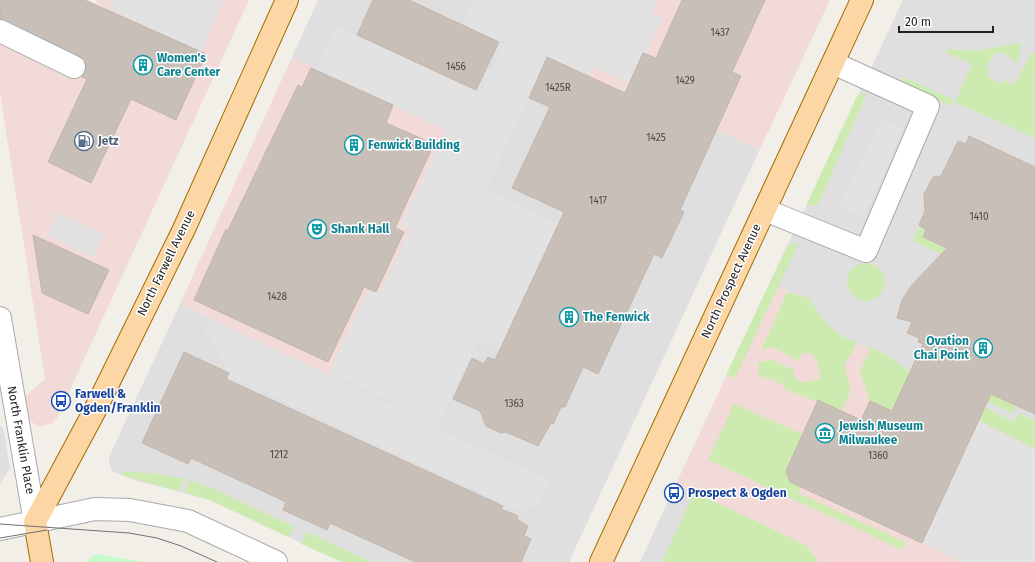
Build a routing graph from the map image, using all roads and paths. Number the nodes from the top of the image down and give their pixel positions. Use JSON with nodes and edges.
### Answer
{"nodes":[{"id":1,"x":288,"y":0,"type":"edge"},
{"id":2,"x":862,"y":0,"type":"edge"},
{"id":3,"x":0,"y":31,"type":"edge"},
{"id":4,"x":833,"y":63,"type":"junction"},
{"id":5,"x":74,"y":66,"type":"dead end"},
{"id":6,"x":765,"y":210,"type":"junction"},
{"id":7,"x":0,"y":318,"type":"edge"},
{"id":8,"x":35,"y":522,"type":"junction"},
{"id":9,"x":0,"y":530,"type":"edge"},
{"id":10,"x":42,"y":562,"type":"edge"},
{"id":11,"x":276,"y":562,"type":"edge"},
{"id":12,"x":601,"y":562,"type":"edge"}],
"edges":[{"from":1,"to":8,"type":"main road","name":"North Farwell Avenue"},
{"from":2,"to":4,"type":"main road","name":"North Prospect Avenue"},
{"from":3,"to":5,"type":"street"},
{"from":4,"to":6,"type":"main road","name":"North Prospect Avenue"},
{"from":4,"to":6,"type":"street"},
{"from":6,"to":12,"type":"main road","name":"North Prospect Avenue"},
{"from":7,"to":8,"type":"street","name":"North Franklin Place"},
{"from":8,"to":9,"type":"street"},
{"from":8,"to":10,"type":"main road","name":"North Franklin Place"},
{"from":8,"to":11,"type":"street"}]}
